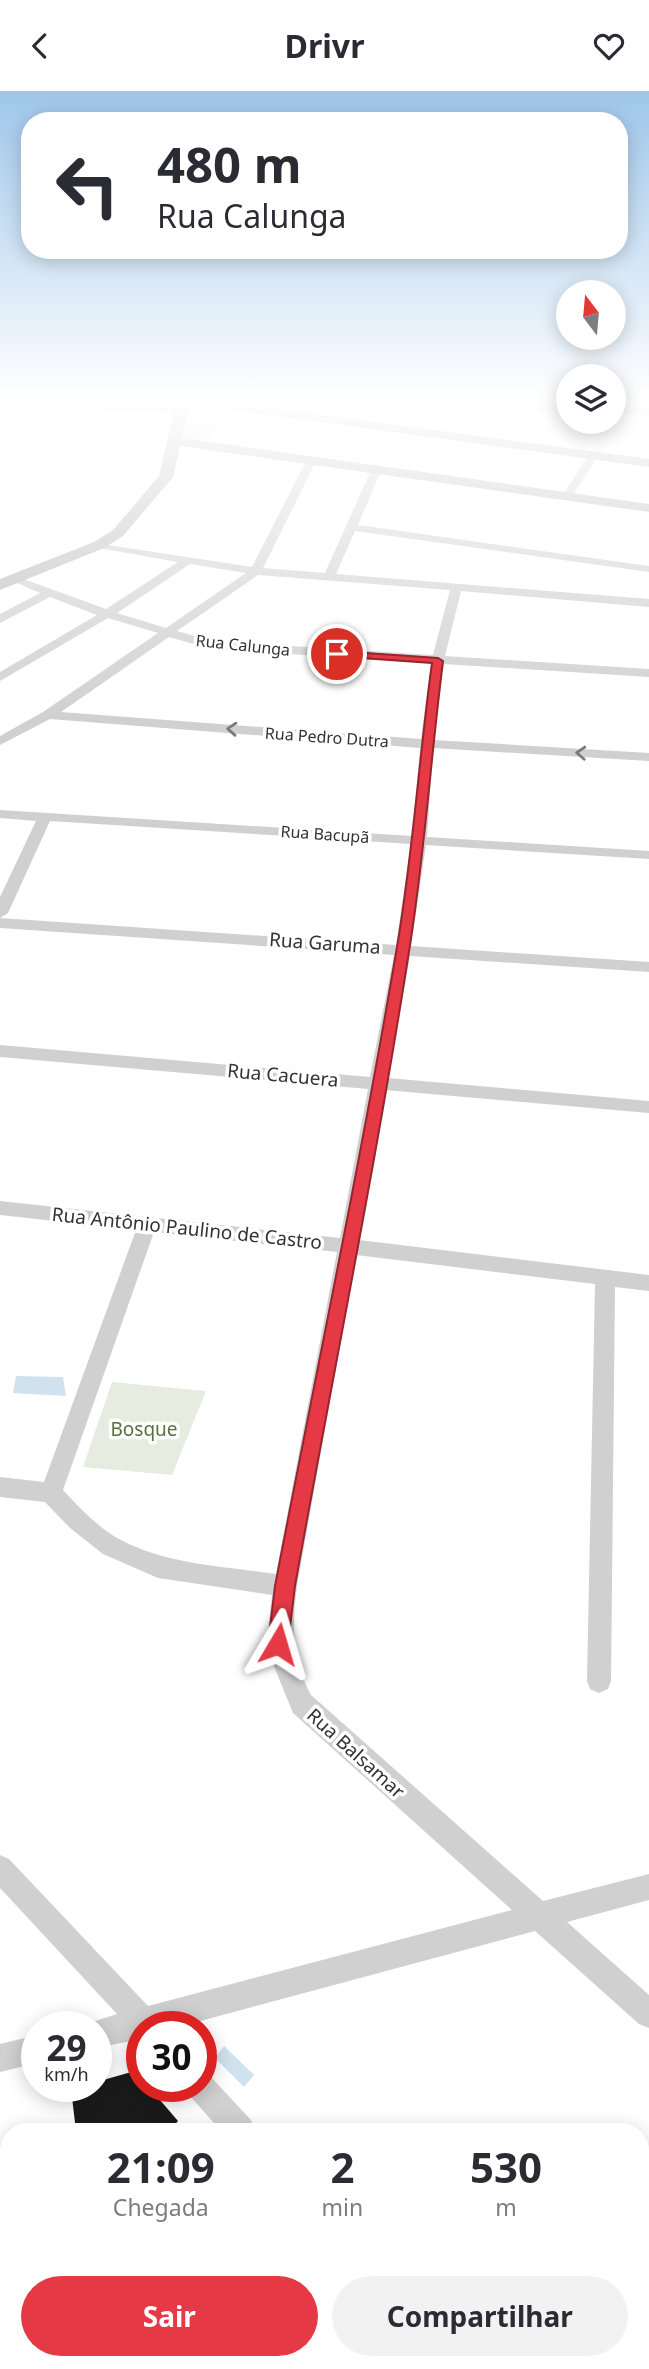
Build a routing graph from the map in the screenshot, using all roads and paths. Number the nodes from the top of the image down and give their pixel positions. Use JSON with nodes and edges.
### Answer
{"nodes":[{"id":1,"x":140,"y":507,"type":"edge"},
{"id":2,"x":288,"y":507,"type":"edge"},
{"id":3,"x":360,"y":507,"type":"edge"},
{"id":4,"x":351,"y":527,"type":"junction"},
{"id":5,"x":99,"y":545,"type":"junction"},
{"id":6,"x":188,"y":560,"type":"junction"},
{"id":7,"x":649,"y":569,"type":"edge"},
{"id":8,"x":256,"y":571,"type":"junction"},
{"id":9,"x":330,"y":578,"type":"junction"},
{"id":10,"x":7,"y":582,"type":"edge"},
{"id":11,"x":456,"y":588,"type":"junction"},
{"id":12,"x":50,"y":592,"type":"junction"},
{"id":13,"x":649,"y":603,"type":"edge"},
{"id":14,"x":107,"y":614,"type":"junction"},
{"id":15,"x":0,"y":619,"type":"edge"},
{"id":16,"x":168,"y":634,"type":"junction"},
{"id":17,"x":438,"y":661,"type":"junction"},
{"id":18,"x":649,"y":673,"type":"edge"},
{"id":19,"x":0,"y":677,"type":"edge"},
{"id":20,"x":48,"y":715,"type":"junction"},
{"id":21,"x":3,"y":735,"type":"edge"},
{"id":22,"x":427,"y":744,"type":"junction"},
{"id":23,"x":649,"y":757,"type":"edge"},
{"id":24,"x":0,"y":814,"type":"edge"},
{"id":25,"x":46,"y":817,"type":"junction"},
{"id":26,"x":419,"y":840,"type":"junction"},
{"id":27,"x":649,"y":855,"type":"edge"},
{"id":28,"x":0,"y":913,"type":"edge"},
{"id":29,"x":0,"y":923,"type":"edge"},
{"id":30,"x":403,"y":948,"type":"junction"},
{"id":31,"x":649,"y":967,"type":"edge"},
{"id":32,"x":0,"y":1051,"type":"edge"},
{"id":33,"x":376,"y":1082,"type":"junction"},
{"id":34,"x":649,"y":1107,"type":"edge"},
{"id":35,"x":8,"y":1208,"type":"edge"},
{"id":36,"x":148,"y":1223,"type":"junction"},
{"id":37,"x":347,"y":1246,"type":"junction"},
{"id":38,"x":605,"y":1278,"type":"junction"},
{"id":39,"x":649,"y":1283,"type":"edge"},
{"id":40,"x":0,"y":1487,"type":"edge"},
{"id":41,"x":51,"y":1493,"type":"junction"},
{"id":42,"x":285,"y":1586,"type":"junction"},
{"id":43,"x":599,"y":1681,"type":"dead end"},
{"id":44,"x":0,"y":1868,"type":"edge"},
{"id":45,"x":649,"y":1887,"type":"edge"},
{"id":46,"x":537,"y":1917,"type":"junction"},
{"id":47,"x":134,"y":2011,"type":"edge"},
{"id":48,"x":194,"y":2011,"type":"edge"},
{"id":49,"x":649,"y":2014,"type":"edge"},
{"id":50,"x":21,"y":2053,"type":"edge"},
{"id":51,"x":0,"y":2058,"type":"edge"},
{"id":52,"x":214,"y":2102,"type":"edge"},
{"id":53,"x":233,"y":2123,"type":"edge"}],
"edges":[{"from":1,"to":5,"type":"street"},
{"from":2,"to":8,"type":"street"},
{"from":3,"to":4,"type":"street"},
{"from":4,"to":7,"type":"street"},
{"from":4,"to":9,"type":"street"},
{"from":5,"to":6,"type":"street"},
{"from":5,"to":10,"type":"street"},
{"from":6,"to":8,"type":"street"},
{"from":6,"to":14,"type":"street"},
{"from":8,"to":9,"type":"street"},
{"from":8,"to":16,"type":"street"},
{"from":9,"to":11,"type":"street"},
{"from":10,"to":12,"type":"street","name":"Rua Calunga"},
{"from":11,"to":13,"type":"street"},
{"from":11,"to":17,"type":"street","name":"Rua Balsamar"},
{"from":12,"to":14,"type":"street","name":"Rua Calunga"},
{"from":12,"to":15,"type":"street"},
{"from":14,"to":16,"type":"street","name":"Rua Calunga"},
{"from":14,"to":19,"type":"street"},
{"from":16,"to":17,"type":"street","name":"Rua Calunga"},
{"from":16,"to":20,"type":"street"},
{"from":17,"to":18,"type":"street","name":"Rua Calunga"},
{"from":17,"to":22,"type":"street","name":"Rua Balsamar"},
{"from":20,"to":21,"type":"street"},
{"from":22,"to":20,"type":"street","name":"Rua Pedro Dutra","one_way":true},
{"from":23,"to":22,"type":"street","name":"Rua Pedro Dutra","one_way":true},
{"from":22,"to":26,"type":"street","name":"Rua Balsamar"},
{"from":24,"to":25,"type":"street","name":"Rua Bacupã"},
{"from":25,"to":26,"type":"street","name":"Rua Bacupã"},
{"from":25,"to":28,"type":"street"},
{"from":26,"to":27,"type":"street","name":"Rua Bacupã"},
{"from":26,"to":30,"type":"street","name":"Rua Balsamar"},
{"from":29,"to":30,"type":"street","name":"Rua Garuma"},
{"from":30,"to":31,"type":"street","name":"Rua Garuma"},
{"from":30,"to":33,"type":"street","name":"Rua Balsamar"},
{"from":32,"to":33,"type":"street","name":"Rua Cacuera"},
{"from":33,"to":34,"type":"street","name":"Rua Cacuera"},
{"from":33,"to":37,"type":"street","name":"Rua Balsamar"},
{"from":35,"to":36,"type":"street","name":"Rua Antônio Paulino de Castro"},
{"from":36,"to":37,"type":"street","name":"Rua Antônio Paulino de Castro"},
{"from":36,"to":41,"type":"street"},
{"from":37,"to":38,"type":"street","name":"Rua Antônio Paulino de Castro"},
{"from":37,"to":42,"type":"street","name":"Rua Balsamar"},
{"from":38,"to":39,"type":"street","name":"Rua Antônio Paulino de Castro"},
{"from":38,"to":43,"type":"street"},
{"from":40,"to":41,"type":"street"},
{"from":41,"to":42,"type":"street"},
{"from":42,"to":46,"type":"street","name":"Rua Balsamar"},
{"from":44,"to":47,"type":"street"},
{"from":45,"to":46,"type":"street"},
{"from":46,"to":48,"type":"street"},
{"from":46,"to":49,"type":"street","name":"Rua Balsamar"},
{"from":50,"to":51,"type":"street"},
{"from":52,"to":53,"type":"street"}]}
